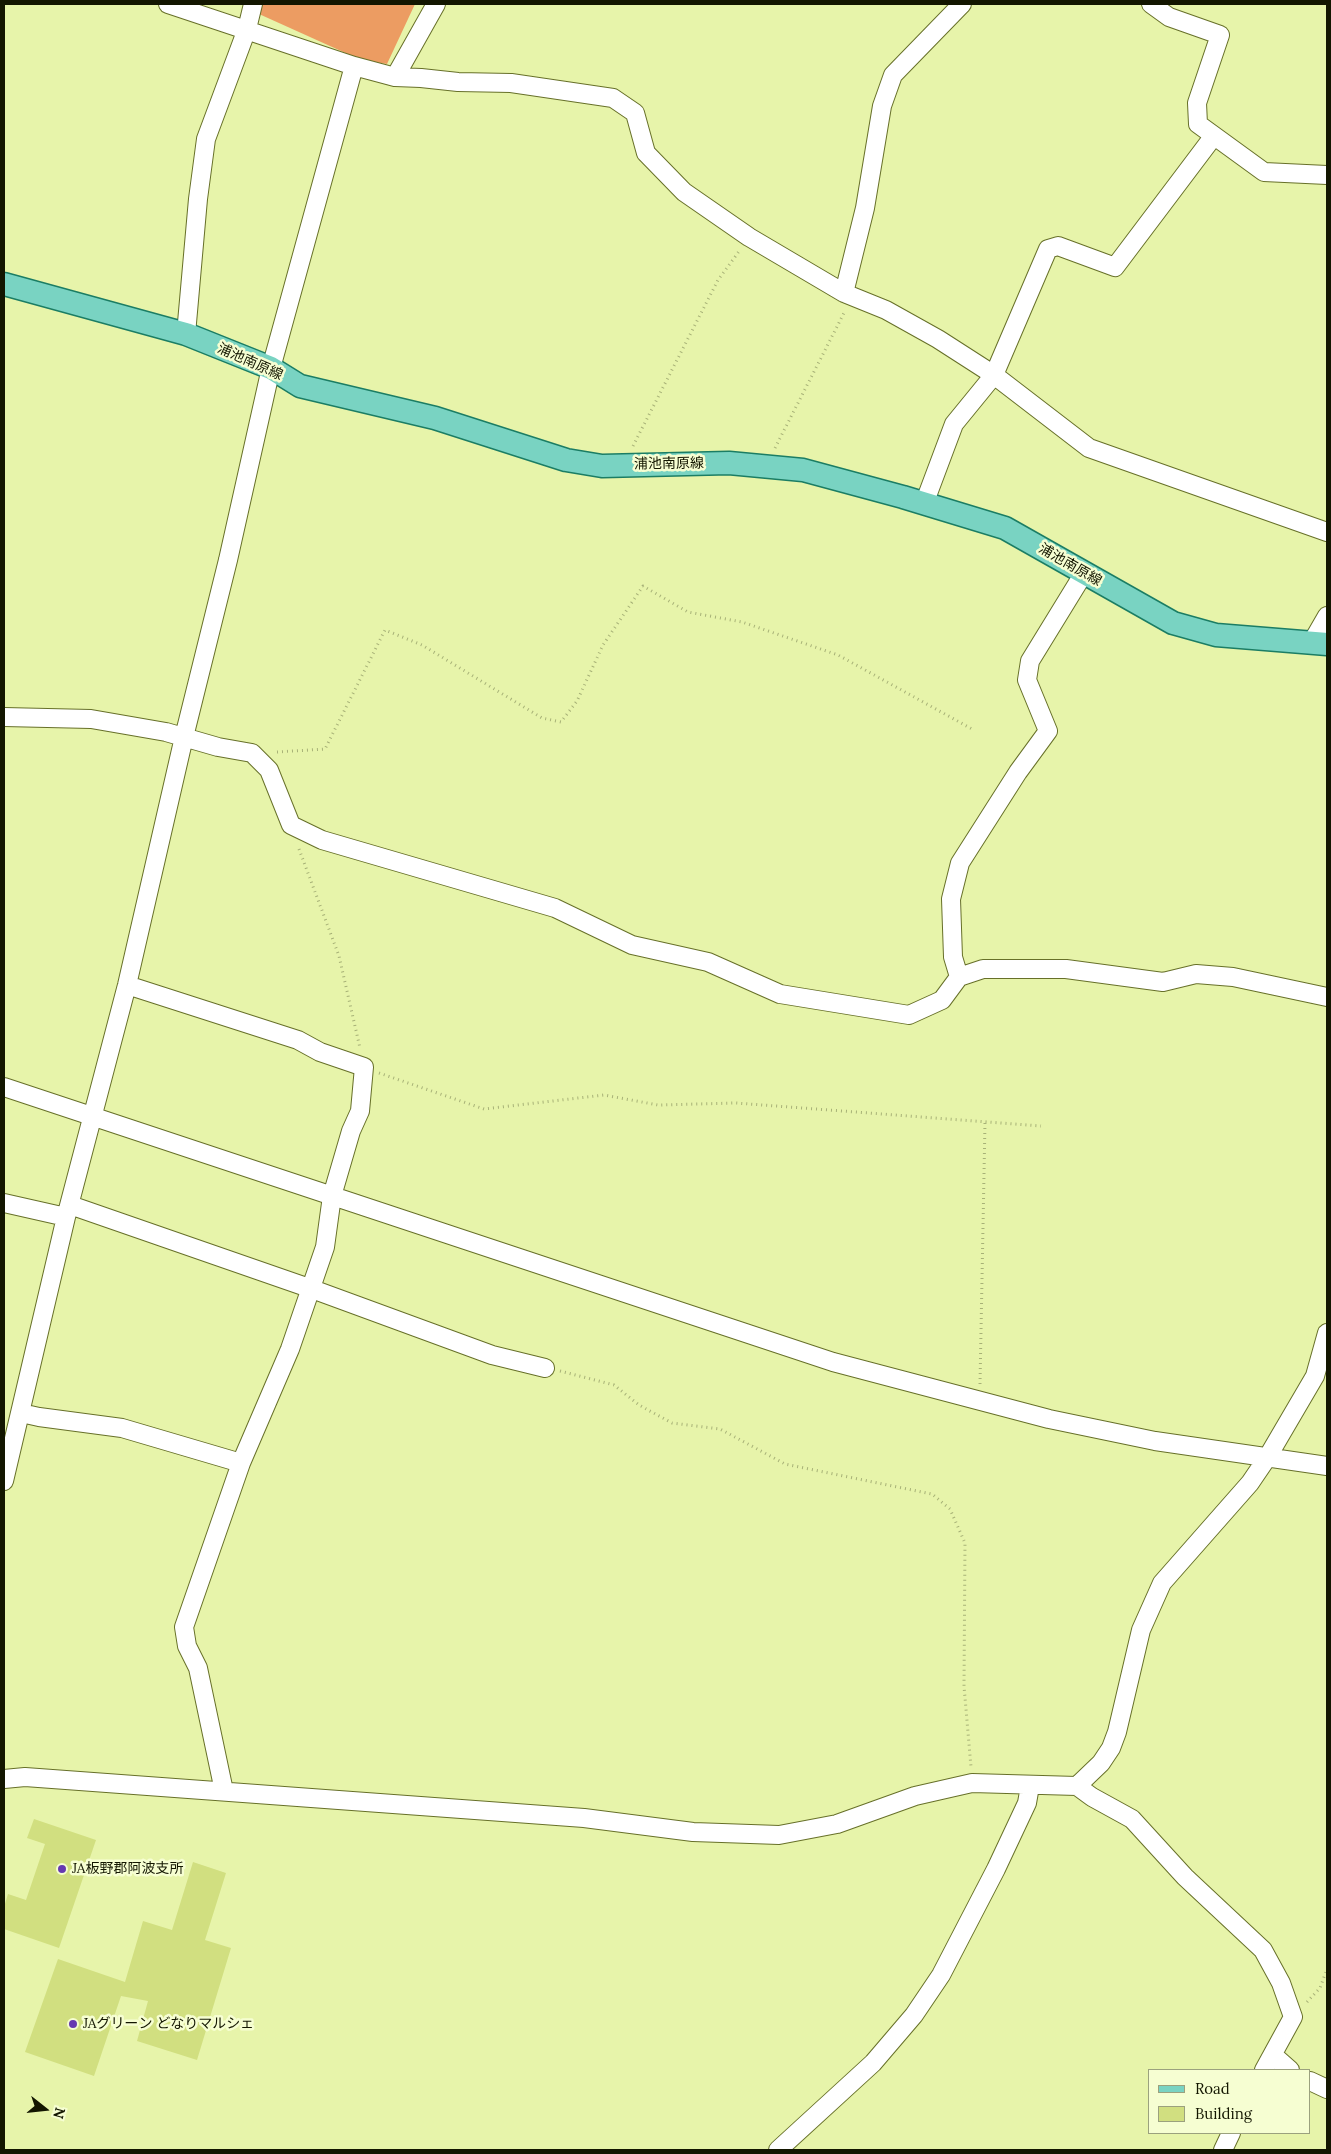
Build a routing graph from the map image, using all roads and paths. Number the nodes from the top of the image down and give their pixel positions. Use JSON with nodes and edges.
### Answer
{"nodes":[{"id":1,"x":168,"y":4,"type":"edge"},
{"id":2,"x":253,"y":4,"type":"edge"},
{"id":3,"x":436,"y":4,"type":"edge"},
{"id":4,"x":962,"y":4,"type":"edge"},
{"id":5,"x":1151,"y":4,"type":"edge"},
{"id":6,"x":247,"y":29,"type":"junction"},
{"id":7,"x":354,"y":66,"type":"junction"},
{"id":8,"x":395,"y":77,"type":"junction"},
{"id":9,"x":1213,"y":137,"type":"junction"},
{"id":10,"x":1327,"y":175,"type":"edge"},
{"id":11,"x":749,"y":237,"type":"junction"},
{"id":12,"x":4,"y":284,"type":"edge"},
{"id":13,"x":844,"y":293,"type":"junction"},
{"id":14,"x":186,"y":334,"type":"junction"},
{"id":15,"x":271,"y":368,"type":"junction"},
{"id":16,"x":994,"y":375,"type":"junction"},
{"id":17,"x":623,"y":465,"type":"junction"},
{"id":18,"x":765,"y":467,"type":"junction"},
{"id":19,"x":924,"y":504,"type":"junction"},
{"id":20,"x":1327,"y":532,"type":"edge"},
{"id":21,"x":1084,"y":573,"type":"junction"},
{"id":22,"x":1327,"y":616,"type":"edge"},
{"id":23,"x":1319,"y":643,"type":"edge"},
{"id":24,"x":4,"y":717,"type":"edge"},
{"id":25,"x":972,"y":729,"type":"dead end"},
{"id":26,"x":184,"y":737,"type":"junction"},
{"id":27,"x":252,"y":753,"type":"junction"},
{"id":28,"x":290,"y":825,"type":"junction"},
{"id":29,"x":959,"y":976,"type":"junction"},
{"id":30,"x":127,"y":985,"type":"junction"},
{"id":31,"x":1327,"y":997,"type":"edge"},
{"id":32,"x":364,"y":1068,"type":"junction"},
{"id":33,"x":4,"y":1087,"type":"edge"},
{"id":34,"x":92,"y":1115,"type":"junction"},
{"id":35,"x":985,"y":1122,"type":"junction"},
{"id":36,"x":1041,"y":1126,"type":"dead end"},
{"id":37,"x":332,"y":1196,"type":"junction"},
{"id":38,"x":4,"y":1203,"type":"edge"},
{"id":39,"x":68,"y":1211,"type":"junction"},
{"id":40,"x":312,"y":1289,"type":"junction"},
{"id":41,"x":1327,"y":1333,"type":"edge"},
{"id":42,"x":545,"y":1368,"type":"joint"},
{"id":43,"x":979,"y":1402,"type":"junction"},
{"id":44,"x":21,"y":1413,"type":"junction"},
{"id":45,"x":1267,"y":1458,"type":"junction"},
{"id":46,"x":241,"y":1463,"type":"junction"},
{"id":47,"x":1327,"y":1466,"type":"edge"},
{"id":48,"x":4,"y":1481,"type":"edge"},
{"id":49,"x":4,"y":1779,"type":"edge"},
{"id":50,"x":972,"y":1783,"type":"junction"},
{"id":51,"x":1030,"y":1786,"type":"junction"},
{"id":52,"x":1076,"y":1786,"type":"junction"},
{"id":53,"x":224,"y":1791,"type":"junction"},
{"id":54,"x":1327,"y":1969,"type":"edge"},
{"id":55,"x":1293,"y":2016,"type":"junction"},
{"id":56,"x":1268,"y":2063,"type":"edge"},
{"id":57,"x":1287,"y":2069,"type":"edge"},
{"id":58,"x":1311,"y":2081,"type":"edge"},
{"id":59,"x":1327,"y":2088,"type":"edge"},
{"id":60,"x":1231,"y":2134,"type":"edge"},
{"id":61,"x":778,"y":2150,"type":"edge"},
{"id":62,"x":1223,"y":2150,"type":"edge"}],
"edges":[{"from":1,"to":6,"type":"street"},
{"from":2,"to":6,"type":"street"},
{"from":3,"to":8,"type":"street"},
{"from":4,"to":13,"type":"street"},
{"from":5,"to":9,"type":"street"},
{"from":6,"to":7,"type":"street"},
{"from":6,"to":14,"type":"street"},
{"from":7,"to":8,"type":"street"},
{"from":7,"to":15,"type":"street"},
{"from":8,"to":11,"type":"street"},
{"from":9,"to":10,"type":"street"},
{"from":9,"to":16,"type":"street"},
{"from":11,"to":13,"type":"street"},
{"from":11,"to":17,"type":"path"},
{"from":12,"to":14,"type":"main road","name":"浦池南原線"},
{"from":13,"to":16,"type":"street"},
{"from":13,"to":18,"type":"path"},
{"from":14,"to":15,"type":"main road","name":"浦池南原線"},
{"from":15,"to":17,"type":"main road","name":"浦池南原線"},
{"from":15,"to":26,"type":"street"},
{"from":16,"to":19,"type":"street"},
{"from":16,"to":20,"type":"street"},
{"from":17,"to":18,"type":"main road","name":"浦池南原線"},
{"from":18,"to":19,"type":"main road","name":"浦池南原線"},
{"from":19,"to":21,"type":"main road","name":"浦池南原線"},
{"from":21,"to":23,"type":"main road","name":"浦池南原線"},
{"from":21,"to":29,"type":"street"},
{"from":22,"to":23,"type":"street"},
{"from":24,"to":26,"type":"street"},
{"from":25,"to":27,"type":"path"},
{"from":26,"to":27,"type":"street"},
{"from":26,"to":30,"type":"street"},
{"from":27,"to":28,"type":"street"},
{"from":28,"to":29,"type":"street"},
{"from":28,"to":32,"type":"path"},
{"from":29,"to":31,"type":"street"},
{"from":30,"to":32,"type":"street"},
{"from":30,"to":34,"type":"street"},
{"from":32,"to":35,"type":"path"},
{"from":32,"to":37,"type":"street"},
{"from":33,"to":34,"type":"street"},
{"from":34,"to":37,"type":"street"},
{"from":34,"to":39,"type":"street"},
{"from":35,"to":36,"type":"path"},
{"from":35,"to":43,"type":"path"},
{"from":37,"to":40,"type":"street"},
{"from":37,"to":43,"type":"street"},
{"from":38,"to":39,"type":"street"},
{"from":39,"to":40,"type":"street"},
{"from":39,"to":44,"type":"street"},
{"from":40,"to":42,"type":"street"},
{"from":40,"to":46,"type":"street"},
{"from":41,"to":45,"type":"street"},
{"from":42,"to":50,"type":"path"},
{"from":43,"to":45,"type":"street"},
{"from":44,"to":46,"type":"street"},
{"from":44,"to":48,"type":"street"},
{"from":45,"to":47,"type":"street"},
{"from":45,"to":52,"type":"street"},
{"from":46,"to":53,"type":"street"},
{"from":49,"to":53,"type":"street"},
{"from":50,"to":51,"type":"street"},
{"from":50,"to":53,"type":"street"},
{"from":51,"to":52,"type":"street"},
{"from":51,"to":61,"type":"street"},
{"from":52,"to":55,"type":"street"},
{"from":54,"to":55,"type":"path"},
{"from":55,"to":56,"type":"street"},
{"from":56,"to":57,"type":"street"},
{"from":58,"to":59,"type":"street"},
{"from":60,"to":62,"type":"street"}]}
